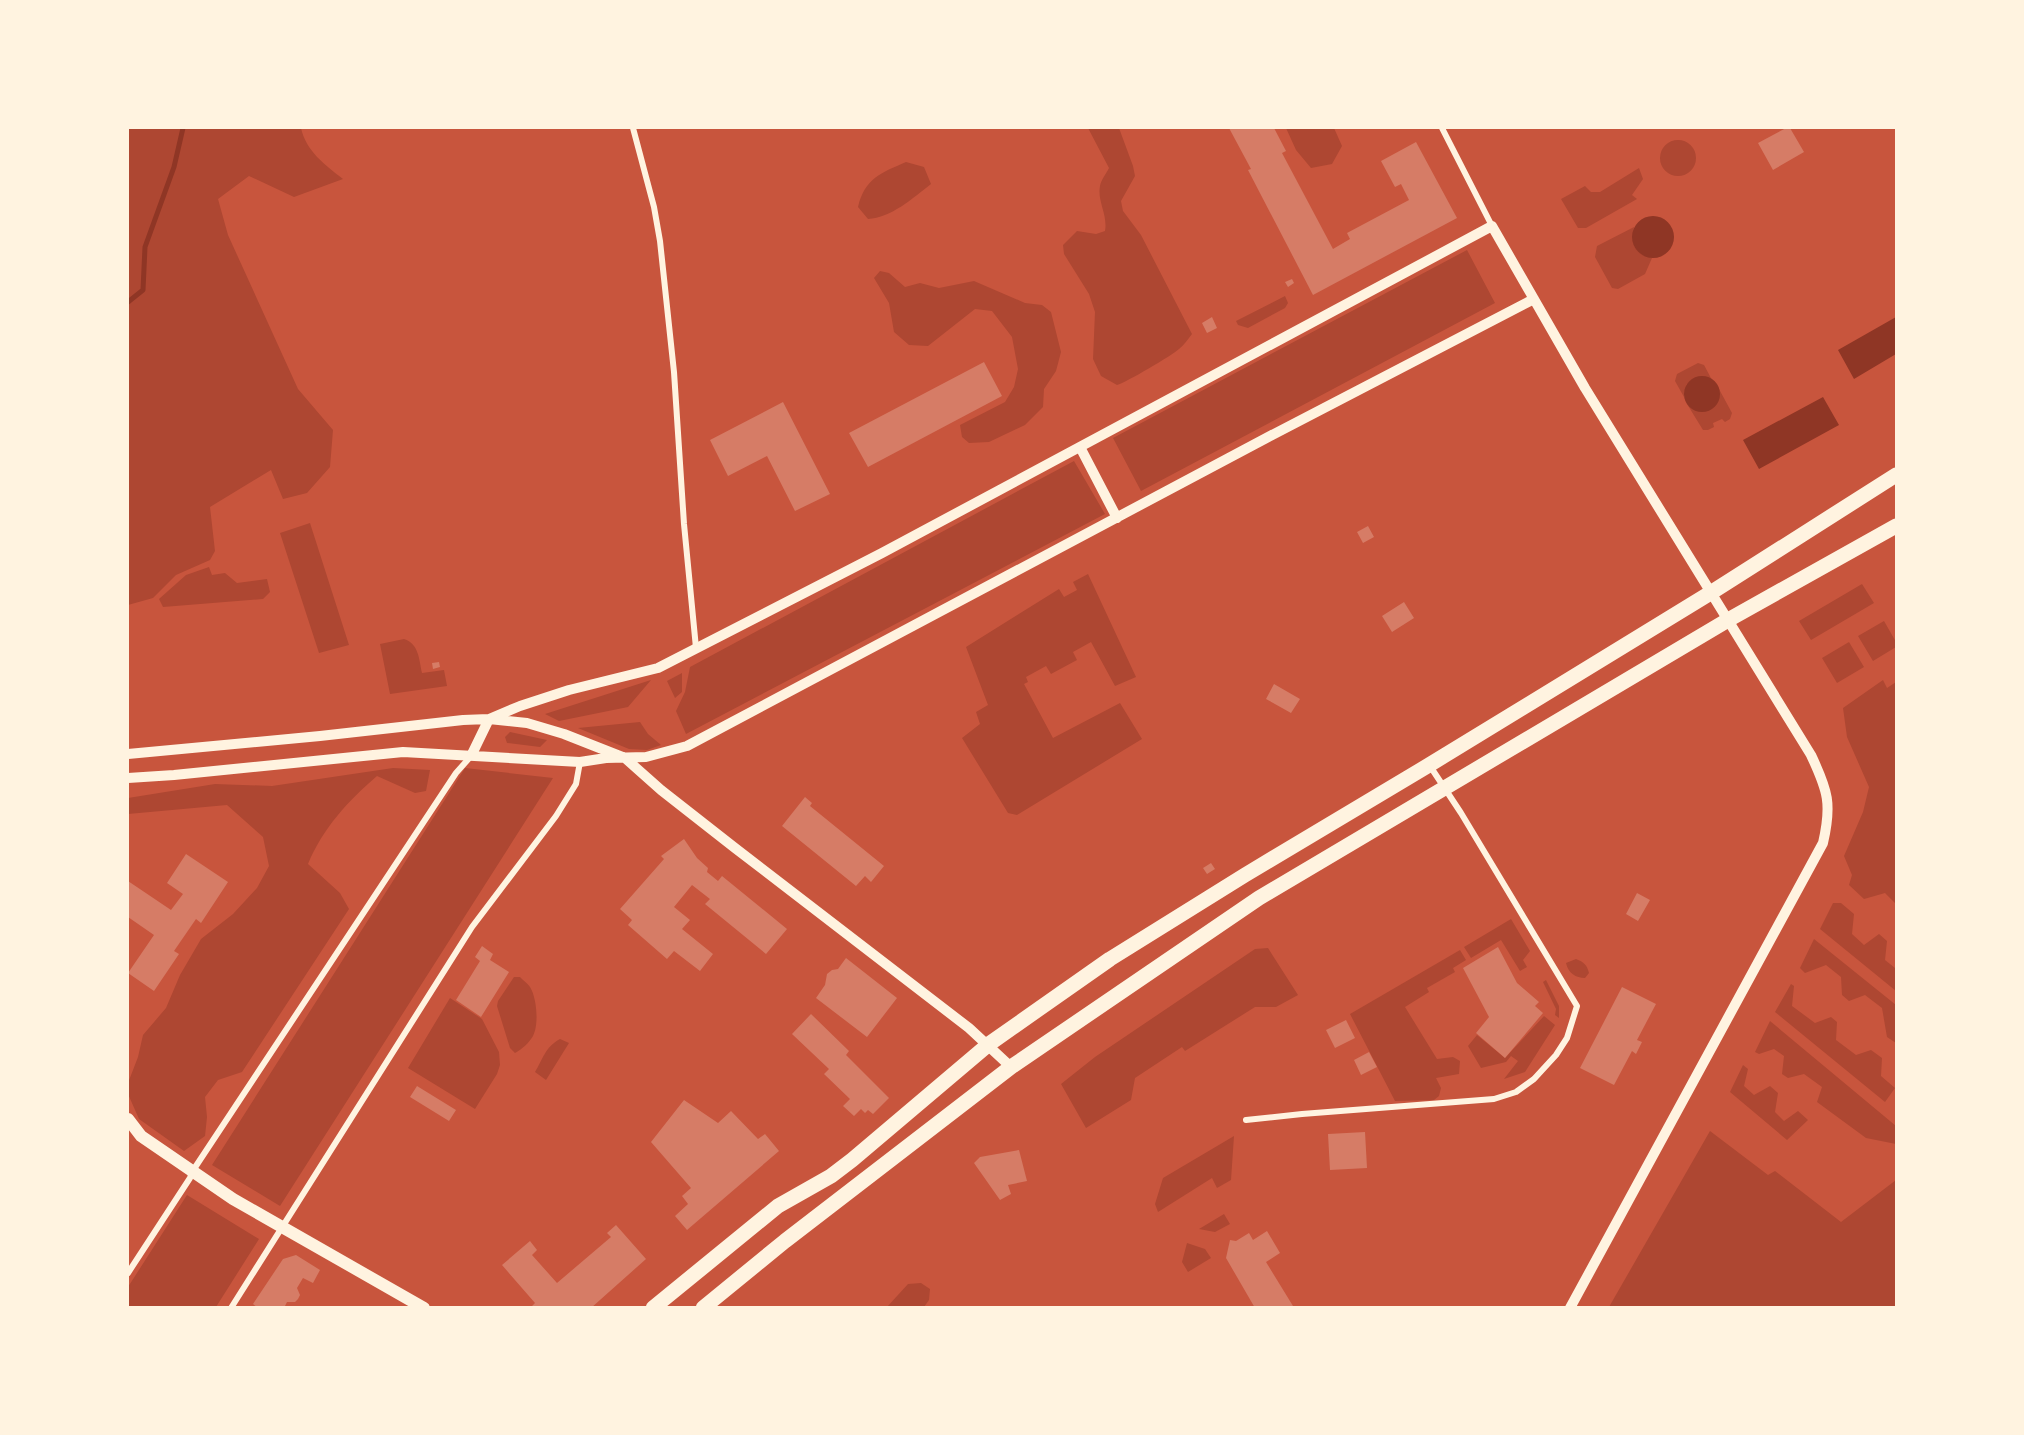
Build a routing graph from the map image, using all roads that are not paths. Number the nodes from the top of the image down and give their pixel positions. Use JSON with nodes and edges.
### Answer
{"nodes":[{"id":1,"x":633,"y":128,"type":"edge"},
{"id":2,"x":1442,"y":128,"type":"edge"},
{"id":3,"x":1492,"y":226,"type":"junction"},
{"id":4,"x":1534,"y":299,"type":"junction"},
{"id":5,"x":1080,"y":447,"type":"junction"},
{"id":6,"x":1896,"y":475,"type":"edge"},
{"id":7,"x":1117,"y":518,"type":"junction"},
{"id":8,"x":1896,"y":526,"type":"edge"},
{"id":9,"x":1712,"y":592,"type":"junction"},
{"id":10,"x":1728,"y":620,"type":"junction"},
{"id":11,"x":696,"y":648,"type":"junction"},
{"id":12,"x":489,"y":719,"type":"junction"},
{"id":13,"x":128,"y":754,"type":"edge"},
{"id":14,"x":472,"y":754,"type":"junction"},
{"id":15,"x":625,"y":758,"type":"junction"},
{"id":16,"x":580,"y":762,"type":"junction"},
{"id":17,"x":1429,"y":765,"type":"junction"},
{"id":18,"x":128,"y":778,"type":"edge"},
{"id":19,"x":1444,"y":788,"type":"junction"},
{"id":20,"x":989,"y":1044,"type":"junction"},
{"id":21,"x":1011,"y":1067,"type":"junction"},
{"id":22,"x":128,"y":1119,"type":"edge"},
{"id":23,"x":1246,"y":1120,"type":"dead end"},
{"id":24,"x":192,"y":1172,"type":"junction"},
{"id":25,"x":284,"y":1227,"type":"junction"},
{"id":26,"x":128,"y":1273,"type":"edge"},
{"id":27,"x":231,"y":1308,"type":"edge"},
{"id":28,"x":424,"y":1308,"type":"edge"},
{"id":29,"x":653,"y":1308,"type":"edge"},
{"id":30,"x":703,"y":1308,"type":"edge"},
{"id":31,"x":1570,"y":1308,"type":"edge"}],
"edges":[{"from":1,"to":11,"type":"street"},
{"from":2,"to":3,"type":"street"},
{"from":3,"to":4,"type":"street"},
{"from":3,"to":5,"type":"street"},
{"from":4,"to":7,"type":"street"},
{"from":4,"to":9,"type":"street"},
{"from":5,"to":7,"type":"street"},
{"from":5,"to":11,"type":"street"},
{"from":6,"to":9,"type":"main road"},
{"from":7,"to":15,"type":"street"},
{"from":8,"to":10,"type":"main road"},
{"from":9,"to":10,"type":"street"},
{"from":9,"to":17,"type":"main road"},
{"from":10,"to":19,"type":"main road"},
{"from":10,"to":31,"type":"street"},
{"from":11,"to":12,"type":"street"},
{"from":12,"to":13,"type":"street"},
{"from":12,"to":14,"type":"street"},
{"from":12,"to":15,"type":"street"},
{"from":14,"to":16,"type":"street"},
{"from":14,"to":18,"type":"street"},
{"from":14,"to":24,"type":"street"},
{"from":15,"to":16,"type":"street"},
{"from":15,"to":20,"type":"street"},
{"from":16,"to":25,"type":"street"},
{"from":17,"to":19,"type":"street"},
{"from":17,"to":20,"type":"main road"},
{"from":19,"to":21,"type":"main road"},
{"from":19,"to":23,"type":"street"},
{"from":20,"to":21,"type":"street"},
{"from":20,"to":29,"type":"main road"},
{"from":21,"to":30,"type":"main road"},
{"from":22,"to":24,"type":"main road"},
{"from":24,"to":25,"type":"main road"},
{"from":24,"to":26,"type":"street"},
{"from":25,"to":27,"type":"street"},
{"from":25,"to":28,"type":"main road"}]}
